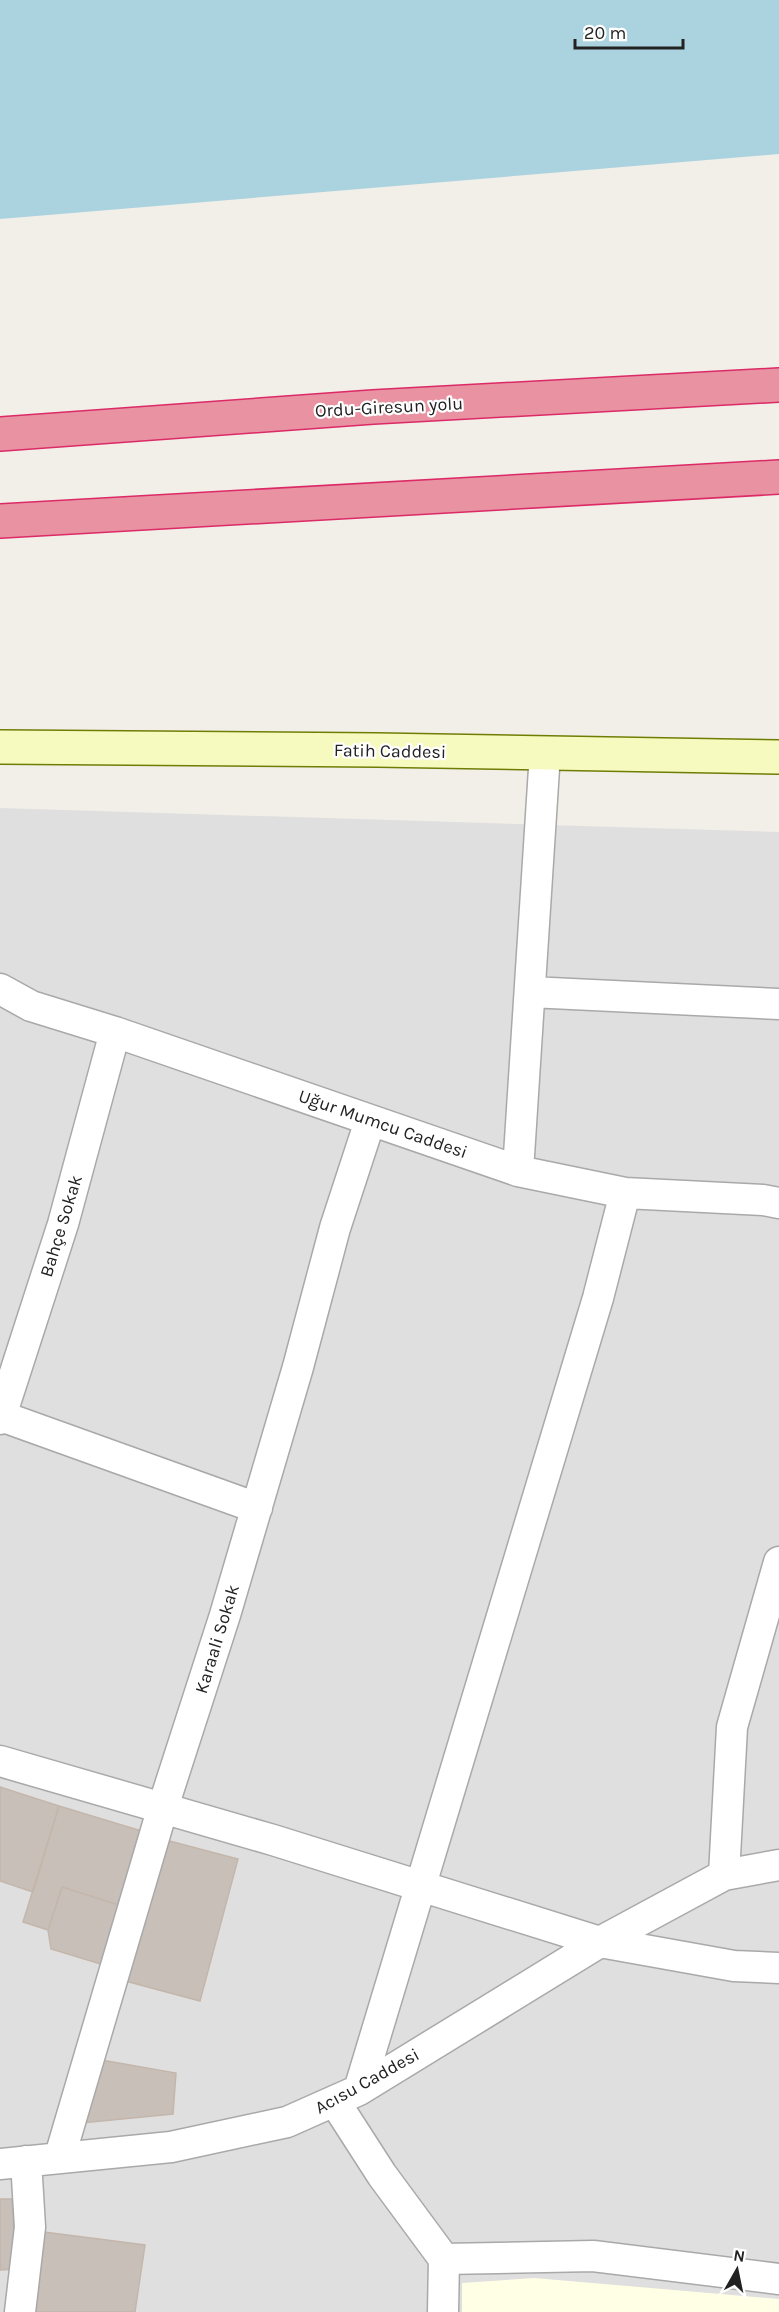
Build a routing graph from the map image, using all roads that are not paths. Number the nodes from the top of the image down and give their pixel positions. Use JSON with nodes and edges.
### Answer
{"nodes":[{"id":1,"x":779,"y":385,"type":"edge"},
{"id":2,"x":0,"y":434,"type":"edge"},
{"id":3,"x":779,"y":477,"type":"edge"},
{"id":4,"x":0,"y":521,"type":"edge"},
{"id":5,"x":0,"y":747,"type":"edge"},
{"id":6,"x":545,"y":753,"type":"junction"},
{"id":7,"x":779,"y":757,"type":"edge"},
{"id":8,"x":0,"y":989,"type":"edge"},
{"id":9,"x":530,"y":992,"type":"junction"},
{"id":10,"x":779,"y":1004,"type":"edge"},
{"id":11,"x":115,"y":1032,"type":"junction"},
{"id":12,"x":370,"y":1121,"type":"junction"},
{"id":13,"x":518,"y":1171,"type":"junction"},
{"id":14,"x":625,"y":1193,"type":"junction"},
{"id":15,"x":779,"y":1203,"type":"edge"},
{"id":16,"x":1,"y":1418,"type":"edge"},
{"id":17,"x":257,"y":1508,"type":"junction"},
{"id":18,"x":779,"y":1562,"type":"edge"},
{"id":19,"x":0,"y":1761,"type":"edge"},
{"id":20,"x":163,"y":1807,"type":"junction"},
{"id":21,"x":779,"y":1865,"type":"edge"},
{"id":22,"x":724,"y":1875,"type":"junction"},
{"id":23,"x":420,"y":1886,"type":"junction"},
{"id":24,"x":600,"y":1942,"type":"junction"},
{"id":25,"x":779,"y":1968,"type":"edge"},
{"id":26,"x":347,"y":2096,"type":"junction"},
{"id":27,"x":60,"y":2156,"type":"junction"},
{"id":28,"x":13,"y":2162,"type":"edge"},
{"id":29,"x":444,"y":2259,"type":"junction"},
{"id":30,"x":779,"y":2278,"type":"edge"},
{"id":31,"x":20,"y":2312,"type":"edge"},
{"id":32,"x":443,"y":2312,"type":"edge"}],
"edges":[{"from":1,"to":2,"type":"highway","name":"Ordu-Giresun yolu"},
{"from":3,"to":4,"type":"highway"},
{"from":5,"to":6,"type":"main road","name":"Fatih Caddesi"},
{"from":6,"to":7,"type":"main road","name":"Fatih Caddesi"},
{"from":6,"to":9,"type":"street"},
{"from":8,"to":11,"type":"street","name":"Uğur Mumcu Caddesi"},
{"from":9,"to":10,"type":"street"},
{"from":9,"to":13,"type":"street"},
{"from":11,"to":12,"type":"street","name":"Uğur Mumcu Caddesi"},
{"from":11,"to":16,"type":"street","name":"Bahçe Sokak"},
{"from":12,"to":13,"type":"street","name":"Uğur Mumcu Caddesi"},
{"from":12,"to":17,"type":"street","name":"Karaali Sokak"},
{"from":13,"to":14,"type":"street","name":"Uğur Mumcu Caddesi"},
{"from":14,"to":15,"type":"street","name":"Uğur Mumcu Caddesi"},
{"from":14,"to":23,"type":"street"},
{"from":16,"to":17,"type":"street"},
{"from":17,"to":20,"type":"street","name":"Karaali Sokak"},
{"from":18,"to":22,"type":"street"},
{"from":19,"to":20,"type":"street"},
{"from":20,"to":23,"type":"street"},
{"from":20,"to":27,"type":"street","name":"Karaali Sokak"},
{"from":21,"to":22,"type":"street","name":"Acısu Caddesi"},
{"from":22,"to":24,"type":"street","name":"Acısu Caddesi"},
{"from":23,"to":24,"type":"street"},
{"from":23,"to":26,"type":"street"},
{"from":24,"to":25,"type":"street"},
{"from":24,"to":26,"type":"street","name":"Acısu Caddesi"},
{"from":26,"to":27,"type":"street","name":"Acısu Caddesi"},
{"from":26,"to":29,"type":"street"},
{"from":27,"to":28,"type":"street","name":"Acısu Caddesi"},
{"from":28,"to":31,"type":"street"},
{"from":29,"to":30,"type":"street"},
{"from":29,"to":32,"type":"street"}]}
